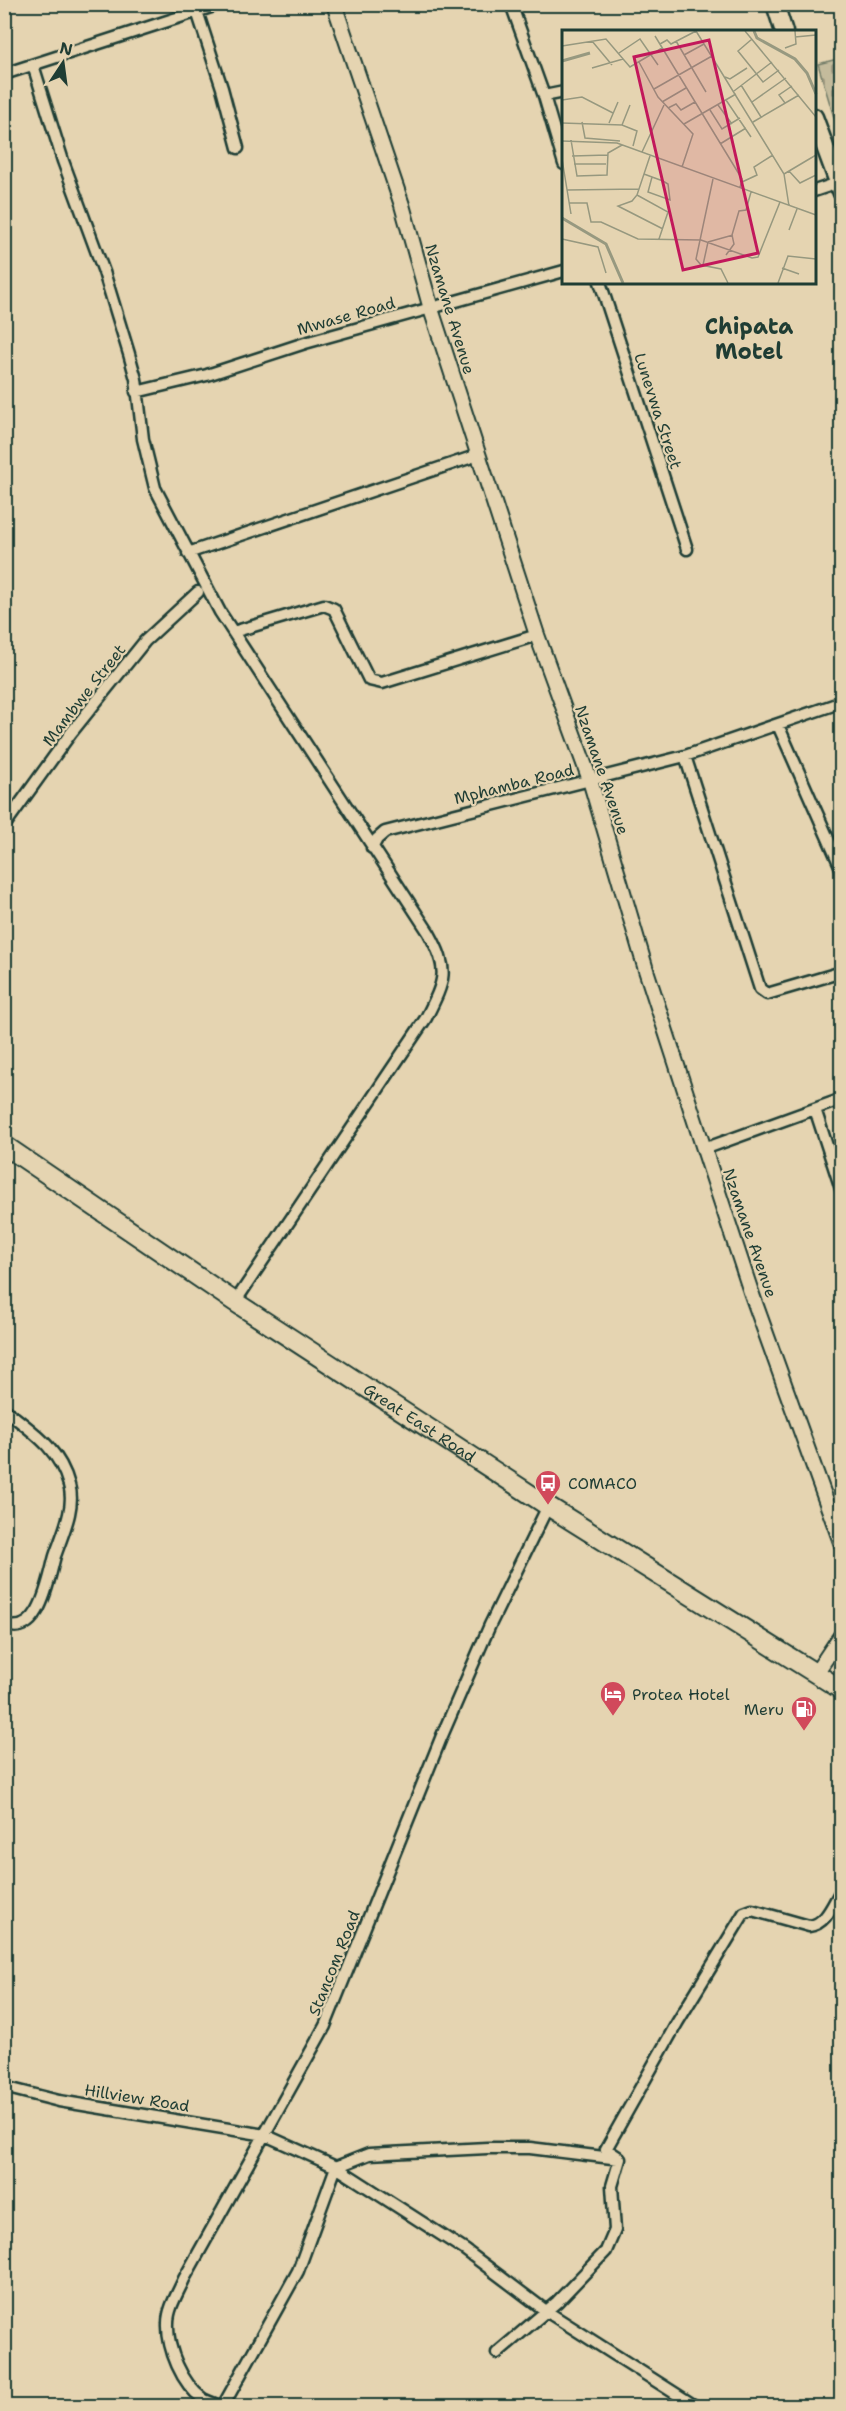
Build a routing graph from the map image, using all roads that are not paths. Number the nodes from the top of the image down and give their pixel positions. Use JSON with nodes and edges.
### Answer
{"nodes":[{"id":1,"x":220,"y":4,"type":"edge"},
{"id":2,"x":334,"y":4,"type":"edge"},
{"id":3,"x":511,"y":4,"type":"edge"},
{"id":4,"x":775,"y":4,"type":"edge"},
{"id":5,"x":196,"y":8,"type":"edge"},
{"id":6,"x":779,"y":30,"type":"edge"},
{"id":7,"x":33,"y":65,"type":"junction"},
{"id":8,"x":4,"y":74,"type":"edge"},
{"id":9,"x":562,"y":92,"type":"edge"},
{"id":10,"x":543,"y":96,"type":"junction"},
{"id":11,"x":816,"y":122,"type":"edge"},
{"id":12,"x":238,"y":148,"type":"dead end"},
{"id":13,"x":562,"y":158,"type":"edge"},
{"id":14,"x":840,"y":188,"type":"edge"},
{"id":15,"x":816,"y":190,"type":"edge"},
{"id":16,"x":562,"y":272,"type":"edge"},
{"id":17,"x":601,"y":284,"type":"edge"},
{"id":18,"x":430,"y":309,"type":"junction"},
{"id":19,"x":136,"y":392,"type":"junction"},
{"id":20,"x":478,"y":454,"type":"junction"},
{"id":21,"x":687,"y":549,"type":"dead end"},
{"id":22,"x":188,"y":553,"type":"junction"},
{"id":23,"x":198,"y":592,"type":"dead end"},
{"id":24,"x":233,"y":632,"type":"junction"},
{"id":25,"x":537,"y":635,"type":"junction"},
{"id":26,"x":842,"y":702,"type":"edge"},
{"id":27,"x":778,"y":725,"type":"junction"},
{"id":28,"x":684,"y":756,"type":"junction"},
{"id":29,"x":590,"y":780,"type":"junction"},
{"id":30,"x":4,"y":826,"type":"edge"},
{"id":31,"x":372,"y":848,"type":"junction"},
{"id":32,"x":842,"y":870,"type":"edge"},
{"id":33,"x":842,"y":972,"type":"edge"},
{"id":34,"x":842,"y":1099,"type":"edge"},
{"id":35,"x":815,"y":1109,"type":"junction"},
{"id":36,"x":4,"y":1145,"type":"edge"},
{"id":37,"x":704,"y":1149,"type":"junction"},
{"id":38,"x":842,"y":1192,"type":"edge"},
{"id":39,"x":235,"y":1302,"type":"junction"},
{"id":40,"x":4,"y":1409,"type":"edge"},
{"id":41,"x":548,"y":1506,"type":"junction"},
{"id":42,"x":842,"y":1545,"type":"edge"},
{"id":43,"x":4,"y":1624,"type":"edge"},
{"id":44,"x":841,"y":1636,"type":"edge"},
{"id":45,"x":816,"y":1673,"type":"junction"},
{"id":46,"x":842,"y":1690,"type":"edge"},
{"id":47,"x":842,"y":1889,"type":"edge"},
{"id":48,"x":4,"y":2087,"type":"edge"},
{"id":49,"x":265,"y":2135,"type":"junction"},
{"id":50,"x":620,"y":2159,"type":"junction"},
{"id":51,"x":336,"y":2166,"type":"junction"},
{"id":52,"x":546,"y":2311,"type":"junction"},
{"id":53,"x":497,"y":2353,"type":"dead end"},
{"id":54,"x":222,"y":2406,"type":"edge"},
{"id":55,"x":694,"y":2406,"type":"edge"}],
"edges":[{"from":1,"to":5,"type":"street"},
{"from":2,"to":18,"type":"street","name":"Nzamane Avenue"},
{"from":3,"to":10,"type":"street"},
{"from":4,"to":6,"type":"main road"},
{"from":5,"to":7,"type":"street"},
{"from":5,"to":12,"type":"street"},
{"from":7,"to":8,"type":"street"},
{"from":7,"to":19,"type":"street"},
{"from":9,"to":10,"type":"street"},
{"from":10,"to":13,"type":"street"},
{"from":11,"to":14,"type":"main road"},
{"from":14,"to":15,"type":"street"},
{"from":16,"to":18,"type":"street","name":"Mwase Road"},
{"from":17,"to":21,"type":"street","name":"Lunevwa Street"},
{"from":18,"to":19,"type":"street","name":"Mwase Road"},
{"from":18,"to":20,"type":"street","name":"Nzamane Avenue"},
{"from":19,"to":22,"type":"street"},
{"from":20,"to":22,"type":"street"},
{"from":20,"to":25,"type":"street","name":"Nzamane Avenue"},
{"from":22,"to":24,"type":"street"},
{"from":23,"to":30,"type":"street","name":"Mambwe Street"},
{"from":24,"to":25,"type":"street"},
{"from":24,"to":31,"type":"street"},
{"from":25,"to":29,"type":"street","name":"Nzamane Avenue"},
{"from":26,"to":27,"type":"street","name":"Mphamba Road"},
{"from":27,"to":28,"type":"street","name":"Mphamba Road"},
{"from":27,"to":32,"type":"street"},
{"from":28,"to":29,"type":"street","name":"Mphamba Road"},
{"from":28,"to":33,"type":"street"},
{"from":29,"to":31,"type":"street","name":"Mphamba Road"},
{"from":29,"to":37,"type":"street","name":"Nzamane Avenue"},
{"from":31,"to":39,"type":"street"},
{"from":34,"to":35,"type":"street"},
{"from":35,"to":37,"type":"street"},
{"from":35,"to":38,"type":"street"},
{"from":36,"to":39,"type":"highway","name":"Great East Road"},
{"from":37,"to":42,"type":"street","name":"Nzamane Avenue"},
{"from":39,"to":41,"type":"highway","name":"Great East Road"},
{"from":40,"to":43,"type":"street"},
{"from":41,"to":45,"type":"highway","name":"Great East Road"},
{"from":41,"to":49,"type":"street","name":"Stancom Road"},
{"from":44,"to":45,"type":"street"},
{"from":45,"to":46,"type":"highway","name":"Great East Road"},
{"from":47,"to":50,"type":"street"},
{"from":48,"to":49,"type":"street","name":"Hillview Road"},
{"from":49,"to":51,"type":"street","name":"Hillview Road"},
{"from":49,"to":54,"type":"street","name":"Stancom Road"},
{"from":50,"to":51,"type":"street"},
{"from":50,"to":52,"type":"street"},
{"from":51,"to":52,"type":"street","name":"Hillview Road"},
{"from":51,"to":54,"type":"street"},
{"from":52,"to":53,"type":"street"},
{"from":52,"to":55,"type":"street","name":"Hillview Road"}]}
